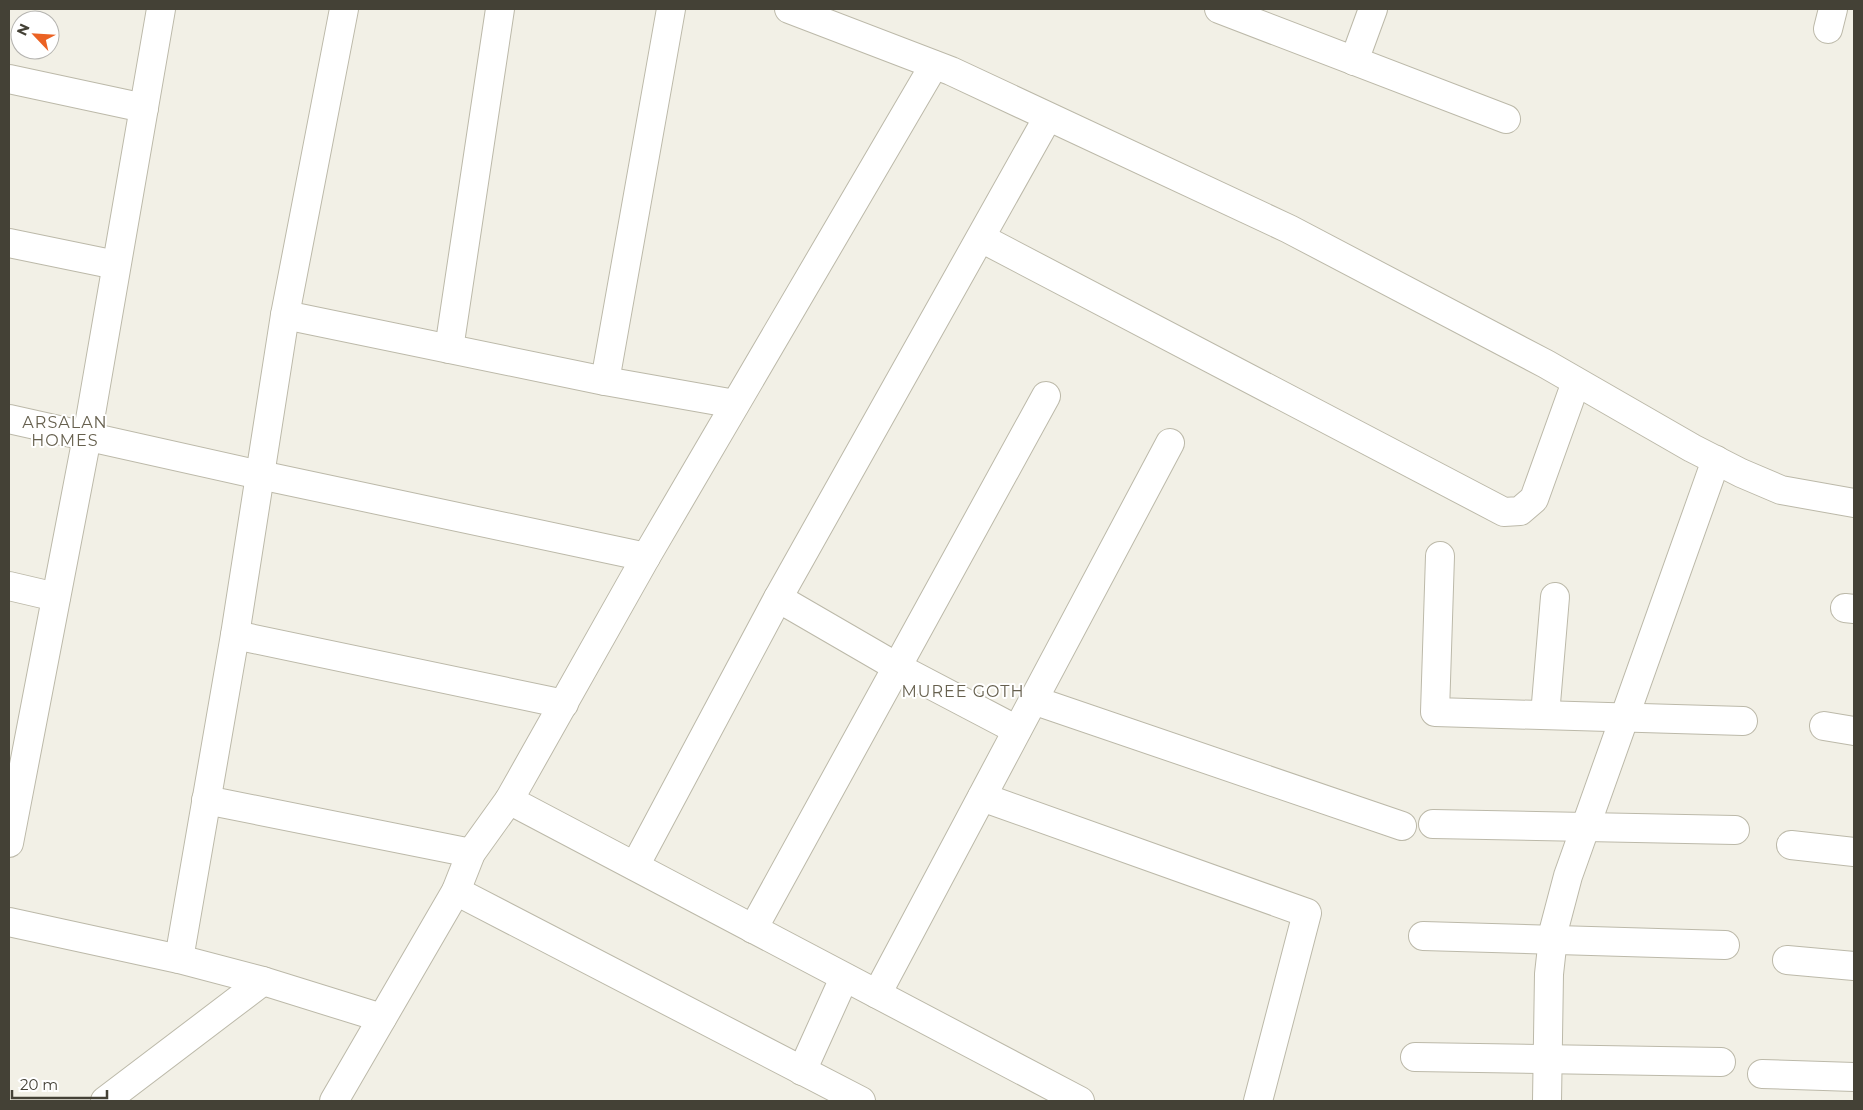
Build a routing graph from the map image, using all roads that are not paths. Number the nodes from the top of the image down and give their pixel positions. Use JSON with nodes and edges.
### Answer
{"nodes":[{"id":1,"x":161,"y":9,"type":"edge"},
{"id":2,"x":344,"y":9,"type":"edge"},
{"id":3,"x":500,"y":9,"type":"edge"},
{"id":4,"x":671,"y":9,"type":"edge"},
{"id":5,"x":789,"y":9,"type":"edge"},
{"id":6,"x":1372,"y":9,"type":"edge"},
{"id":7,"x":1233,"y":11,"type":"edge"},
{"id":8,"x":1354,"y":61,"type":"junction"},
{"id":9,"x":934,"y":65,"type":"junction"},
{"id":10,"x":9,"y":79,"type":"edge"},
{"id":11,"x":144,"y":108,"type":"junction"},
{"id":12,"x":1048,"y":117,"type":"junction"},
{"id":13,"x":1506,"y":118,"type":"dead end"},
{"id":14,"x":981,"y":238,"type":"junction"},
{"id":15,"x":9,"y":243,"type":"edge"},
{"id":16,"x":116,"y":266,"type":"junction"},
{"id":17,"x":285,"y":315,"type":"junction"},
{"id":18,"x":449,"y":349,"type":"junction"},
{"id":19,"x":605,"y":382,"type":"junction"},
{"id":20,"x":1576,"y":382,"type":"junction"},
{"id":21,"x":1046,"y":396,"type":"dead end"},
{"id":22,"x":735,"y":404,"type":"junction"},
{"id":23,"x":9,"y":419,"type":"edge"},
{"id":24,"x":87,"y":437,"type":"junction"},
{"id":25,"x":1170,"y":443,"type":"dead end"},
{"id":26,"x":1716,"y":460,"type":"junction"},
{"id":27,"x":260,"y":475,"type":"junction"},
{"id":28,"x":1854,"y":503,"type":"edge"},
{"id":29,"x":1440,"y":556,"type":"dead end"},
{"id":30,"x":646,"y":557,"type":"junction"},
{"id":31,"x":9,"y":586,"type":"edge"},
{"id":32,"x":56,"y":597,"type":"junction"},
{"id":33,"x":1555,"y":597,"type":"dead end"},
{"id":34,"x":778,"y":598,"type":"junction"},
{"id":35,"x":235,"y":635,"type":"junction"},
{"id":36,"x":897,"y":667,"type":"junction"},
{"id":37,"x":1033,"y":700,"type":"junction"},
{"id":38,"x":564,"y":704,"type":"junction"},
{"id":39,"x":1545,"y":715,"type":"junction"},
{"id":40,"x":1625,"y":717,"type":"junction"},
{"id":41,"x":1743,"y":721,"type":"dead end"},
{"id":42,"x":1824,"y":726,"type":"dead end"},
{"id":43,"x":1017,"y":730,"type":"junction"},
{"id":44,"x":1854,"y":731,"type":"edge"},
{"id":45,"x":18,"y":748,"type":"edge"},
{"id":46,"x":982,"y":797,"type":"junction"},
{"id":47,"x":206,"y":800,"type":"junction"},
{"id":48,"x":509,"y":800,"type":"junction"},
{"id":49,"x":1433,"y":824,"type":"dead end"},
{"id":50,"x":1402,"y":826,"type":"dead end"},
{"id":51,"x":1586,"y":827,"type":"junction"},
{"id":52,"x":1735,"y":830,"type":"dead end"},
{"id":53,"x":9,"y":843,"type":"edge"},
{"id":54,"x":1791,"y":845,"type":"dead end"},
{"id":55,"x":1854,"y":852,"type":"edge"},
{"id":56,"x":471,"y":853,"type":"junction"},
{"id":57,"x":635,"y":866,"type":"junction"},
{"id":58,"x":456,"y":891,"type":"junction"},
{"id":59,"x":9,"y":922,"type":"edge"},
{"id":60,"x":753,"y":929,"type":"junction"},
{"id":61,"x":1423,"y":936,"type":"dead end"},
{"id":62,"x":1553,"y":940,"type":"junction"},
{"id":63,"x":1726,"y":945,"type":"dead end"},
{"id":64,"x":179,"y":959,"type":"junction"},
{"id":65,"x":1787,"y":960,"type":"dead end"},
{"id":66,"x":1854,"y":966,"type":"edge"},
{"id":67,"x":844,"y":978,"type":"junction"},
{"id":68,"x":263,"y":981,"type":"junction"},
{"id":69,"x":877,"y":994,"type":"junction"},
{"id":70,"x":382,"y":1018,"type":"junction"},
{"id":71,"x":1415,"y":1057,"type":"dead end"},
{"id":72,"x":1548,"y":1059,"type":"junction"},
{"id":73,"x":1721,"y":1062,"type":"dead end"},
{"id":74,"x":802,"y":1071,"type":"junction"},
{"id":75,"x":1762,"y":1074,"type":"dead end"},
{"id":76,"x":1854,"y":1078,"type":"edge"},
{"id":77,"x":105,"y":1101,"type":"edge"},
{"id":78,"x":334,"y":1101,"type":"edge"},
{"id":79,"x":862,"y":1101,"type":"edge"},
{"id":80,"x":1080,"y":1101,"type":"edge"},
{"id":81,"x":1258,"y":1101,"type":"edge"},
{"id":82,"x":1547,"y":1101,"type":"edge"}],
"edges":[{"from":1,"to":11,"type":"street"},
{"from":2,"to":17,"type":"street"},
{"from":3,"to":18,"type":"street"},
{"from":4,"to":19,"type":"street"},
{"from":5,"to":9,"type":"street"},
{"from":6,"to":8,"type":"street"},
{"from":7,"to":8,"type":"street"},
{"from":8,"to":13,"type":"street"},
{"from":9,"to":12,"type":"street"},
{"from":9,"to":22,"type":"street"},
{"from":10,"to":11,"type":"street"},
{"from":11,"to":16,"type":"street"},
{"from":12,"to":14,"type":"street"},
{"from":12,"to":20,"type":"street"},
{"from":14,"to":20,"type":"street"},
{"from":14,"to":34,"type":"street"},
{"from":15,"to":16,"type":"street"},
{"from":16,"to":24,"type":"street"},
{"from":17,"to":18,"type":"street"},
{"from":17,"to":27,"type":"street"},
{"from":18,"to":19,"type":"street"},
{"from":19,"to":22,"type":"street"},
{"from":20,"to":26,"type":"street"},
{"from":21,"to":36,"type":"street"},
{"from":22,"to":30,"type":"street"},
{"from":23,"to":24,"type":"street"},
{"from":24,"to":27,"type":"street"},
{"from":24,"to":32,"type":"street"},
{"from":25,"to":37,"type":"street"},
{"from":26,"to":28,"type":"street"},
{"from":26,"to":40,"type":"street"},
{"from":27,"to":30,"type":"street"},
{"from":27,"to":35,"type":"street"},
{"from":29,"to":39,"type":"street"},
{"from":30,"to":38,"type":"street"},
{"from":31,"to":32,"type":"street"},
{"from":32,"to":45,"type":"street"},
{"from":33,"to":39,"type":"street"},
{"from":34,"to":36,"type":"street"},
{"from":34,"to":57,"type":"street"},
{"from":35,"to":38,"type":"street"},
{"from":35,"to":47,"type":"street"},
{"from":36,"to":43,"type":"street"},
{"from":36,"to":60,"type":"street"},
{"from":37,"to":43,"type":"street"},
{"from":37,"to":50,"type":"street"},
{"from":38,"to":48,"type":"street"},
{"from":39,"to":40,"type":"street"},
{"from":40,"to":41,"type":"street"},
{"from":40,"to":51,"type":"street"},
{"from":42,"to":44,"type":"street"},
{"from":43,"to":46,"type":"street"},
{"from":45,"to":53,"type":"street"},
{"from":46,"to":69,"type":"street"},
{"from":46,"to":81,"type":"street"},
{"from":47,"to":56,"type":"street"},
{"from":47,"to":64,"type":"street"},
{"from":48,"to":56,"type":"street"},
{"from":48,"to":57,"type":"street"},
{"from":49,"to":51,"type":"street"},
{"from":51,"to":52,"type":"street"},
{"from":51,"to":62,"type":"street"},
{"from":54,"to":55,"type":"street"},
{"from":56,"to":58,"type":"street"},
{"from":57,"to":60,"type":"street"},
{"from":58,"to":70,"type":"street"},
{"from":58,"to":74,"type":"street"},
{"from":59,"to":64,"type":"street"},
{"from":60,"to":67,"type":"street"},
{"from":61,"to":62,"type":"street"},
{"from":62,"to":63,"type":"street"},
{"from":62,"to":72,"type":"street"},
{"from":64,"to":68,"type":"street"},
{"from":65,"to":66,"type":"street"},
{"from":67,"to":69,"type":"street"},
{"from":67,"to":74,"type":"street"},
{"from":68,"to":70,"type":"street"},
{"from":68,"to":77,"type":"street"},
{"from":69,"to":80,"type":"street"},
{"from":70,"to":78,"type":"street"},
{"from":71,"to":72,"type":"street"},
{"from":72,"to":73,"type":"street"},
{"from":72,"to":82,"type":"street"},
{"from":74,"to":79,"type":"street"},
{"from":75,"to":76,"type":"street"}]}
